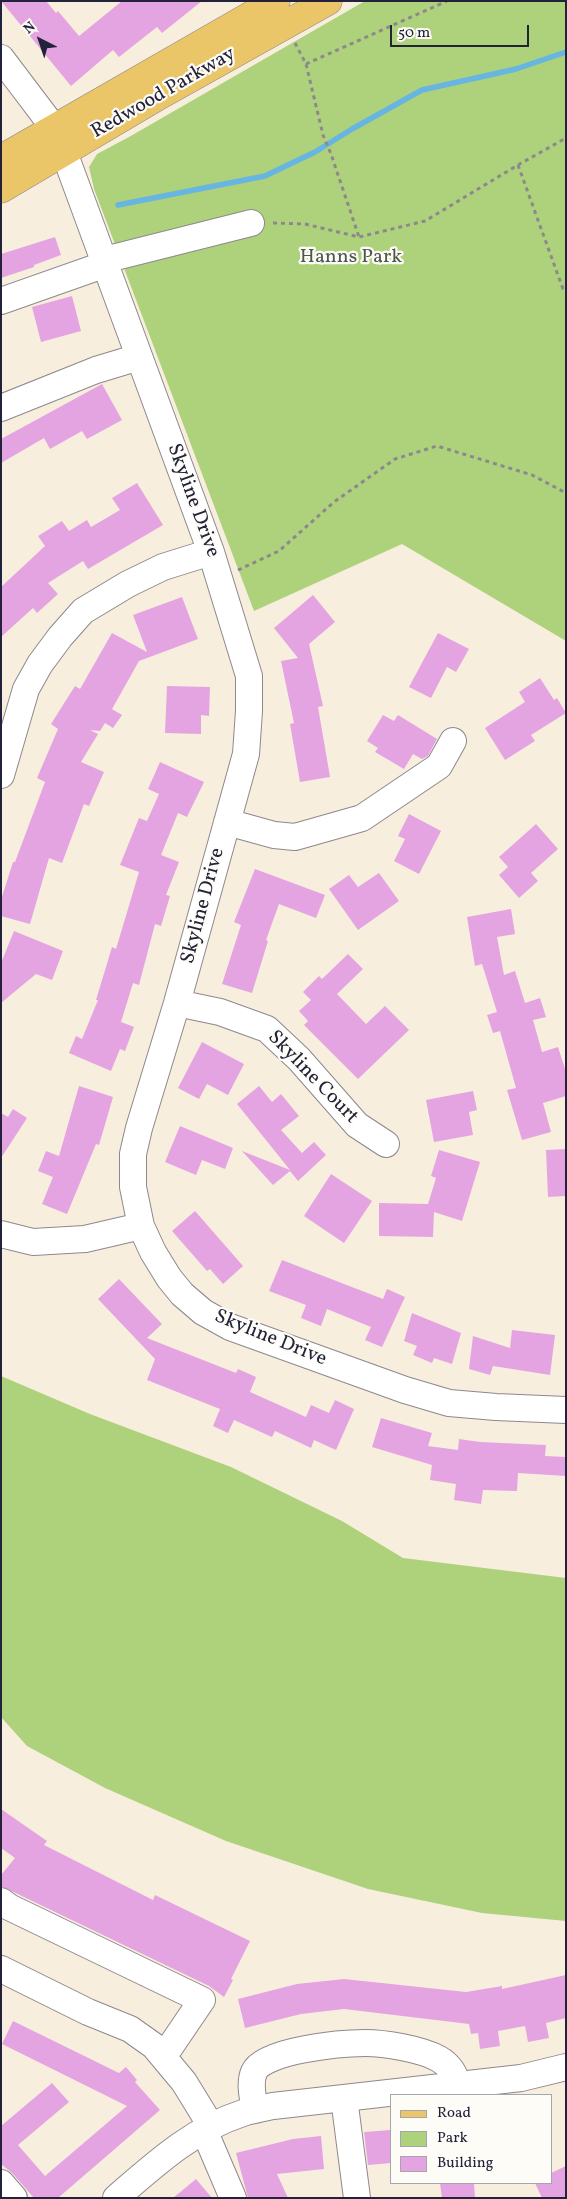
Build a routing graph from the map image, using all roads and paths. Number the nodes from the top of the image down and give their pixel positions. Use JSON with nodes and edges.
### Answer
{"nodes":[{"id":1,"x":276,"y":1,"type":"edge"},
{"id":2,"x":328,"y":1,"type":"edge"},
{"id":3,"x":447,"y":1,"type":"edge"},
{"id":4,"x":1,"y":58,"type":"edge"},
{"id":5,"x":566,"y":138,"type":"edge"},
{"id":6,"x":59,"y":140,"type":"junction"},
{"id":7,"x":1,"y":159,"type":"edge"},
{"id":8,"x":518,"y":165,"type":"junction"},
{"id":9,"x":1,"y":189,"type":"edge"},
{"id":10,"x":251,"y":223,"type":"joint"},
{"id":11,"x":359,"y":237,"type":"junction"},
{"id":12,"x":105,"y":262,"type":"junction"},
{"id":13,"x":566,"y":291,"type":"edge"},
{"id":14,"x":1,"y":301,"type":"edge"},
{"id":15,"x":139,"y":358,"type":"junction"},
{"id":16,"x":1,"y":408,"type":"edge"},
{"id":17,"x":566,"y":493,"type":"edge"},
{"id":18,"x":211,"y":552,"type":"junction"},
{"id":19,"x":219,"y":579,"type":"junction"},
{"id":20,"x":452,"y":741,"type":"dead end"},
{"id":21,"x":1,"y":776,"type":"edge"},
{"id":22,"x":227,"y":822,"type":"junction"},
{"id":23,"x":177,"y":1004,"type":"junction"},
{"id":24,"x":386,"y":1144,"type":"dead end"},
{"id":25,"x":141,"y":1226,"type":"junction"},
{"id":26,"x":1,"y":1234,"type":"edge"},
{"id":27,"x":566,"y":1410,"type":"edge"},
{"id":28,"x":1,"y":1901,"type":"edge"},
{"id":29,"x":1,"y":1969,"type":"edge"},
{"id":30,"x":164,"y":2056,"type":"junction"},
{"id":31,"x":566,"y":2067,"type":"edge"},
{"id":32,"x":459,"y":2085,"type":"junction"},
{"id":33,"x":344,"y":2098,"type":"junction"},
{"id":34,"x":255,"y":2110,"type":"junction"},
{"id":35,"x":208,"y":2128,"type":"junction"},
{"id":36,"x":1,"y":2183,"type":"edge"},
{"id":37,"x":14,"y":2198,"type":"edge"},
{"id":38,"x":116,"y":2198,"type":"edge"},
{"id":39,"x":233,"y":2198,"type":"edge"},
{"id":40,"x":358,"y":2198,"type":"edge"}],
"edges":[{"from":1,"to":6,"type":"main road","name":"Redwood Parkway"},
{"from":2,"to":6,"type":"main road","name":"Redwood Parkway"},
{"from":3,"to":11,"type":"path"},
{"from":4,"to":6,"type":"street","name":"Skyline Drive"},
{"from":5,"to":8,"type":"path"},
{"from":6,"to":7,"type":"main road","name":"Redwood Parkway"},
{"from":6,"to":9,"type":"main road","name":"Redwood Parkway"},
{"from":6,"to":12,"type":"street","name":"Skyline Drive"},
{"from":8,"to":11,"type":"path"},
{"from":8,"to":13,"type":"path"},
{"from":10,"to":11,"type":"path"},
{"from":10,"to":12,"type":"street"},
{"from":12,"to":14,"type":"street"},
{"from":12,"to":15,"type":"street","name":"Skyline Drive"},
{"from":15,"to":16,"type":"street"},
{"from":15,"to":18,"type":"street","name":"Skyline Drive"},
{"from":17,"to":19,"type":"path"},
{"from":18,"to":19,"type":"street","name":"Skyline Drive"},
{"from":18,"to":21,"type":"street"},
{"from":19,"to":22,"type":"street","name":"Skyline Drive"},
{"from":20,"to":22,"type":"street"},
{"from":22,"to":23,"type":"street","name":"Skyline Drive"},
{"from":23,"to":24,"type":"street","name":"Skyline Court"},
{"from":23,"to":25,"type":"street","name":"Skyline Drive"},
{"from":25,"to":26,"type":"street"},
{"from":25,"to":27,"type":"street","name":"Skyline Drive"},
{"from":28,"to":30,"type":"street"},
{"from":29,"to":30,"type":"street"},
{"from":30,"to":35,"type":"street"},
{"from":31,"to":32,"type":"street"},
{"from":32,"to":33,"type":"street"},
{"from":32,"to":34,"type":"street"},
{"from":33,"to":34,"type":"street"},
{"from":33,"to":40,"type":"street"},
{"from":34,"to":35,"type":"street"},
{"from":35,"to":38,"type":"street"},
{"from":35,"to":39,"type":"street"},
{"from":36,"to":37,"type":"street"}]}
